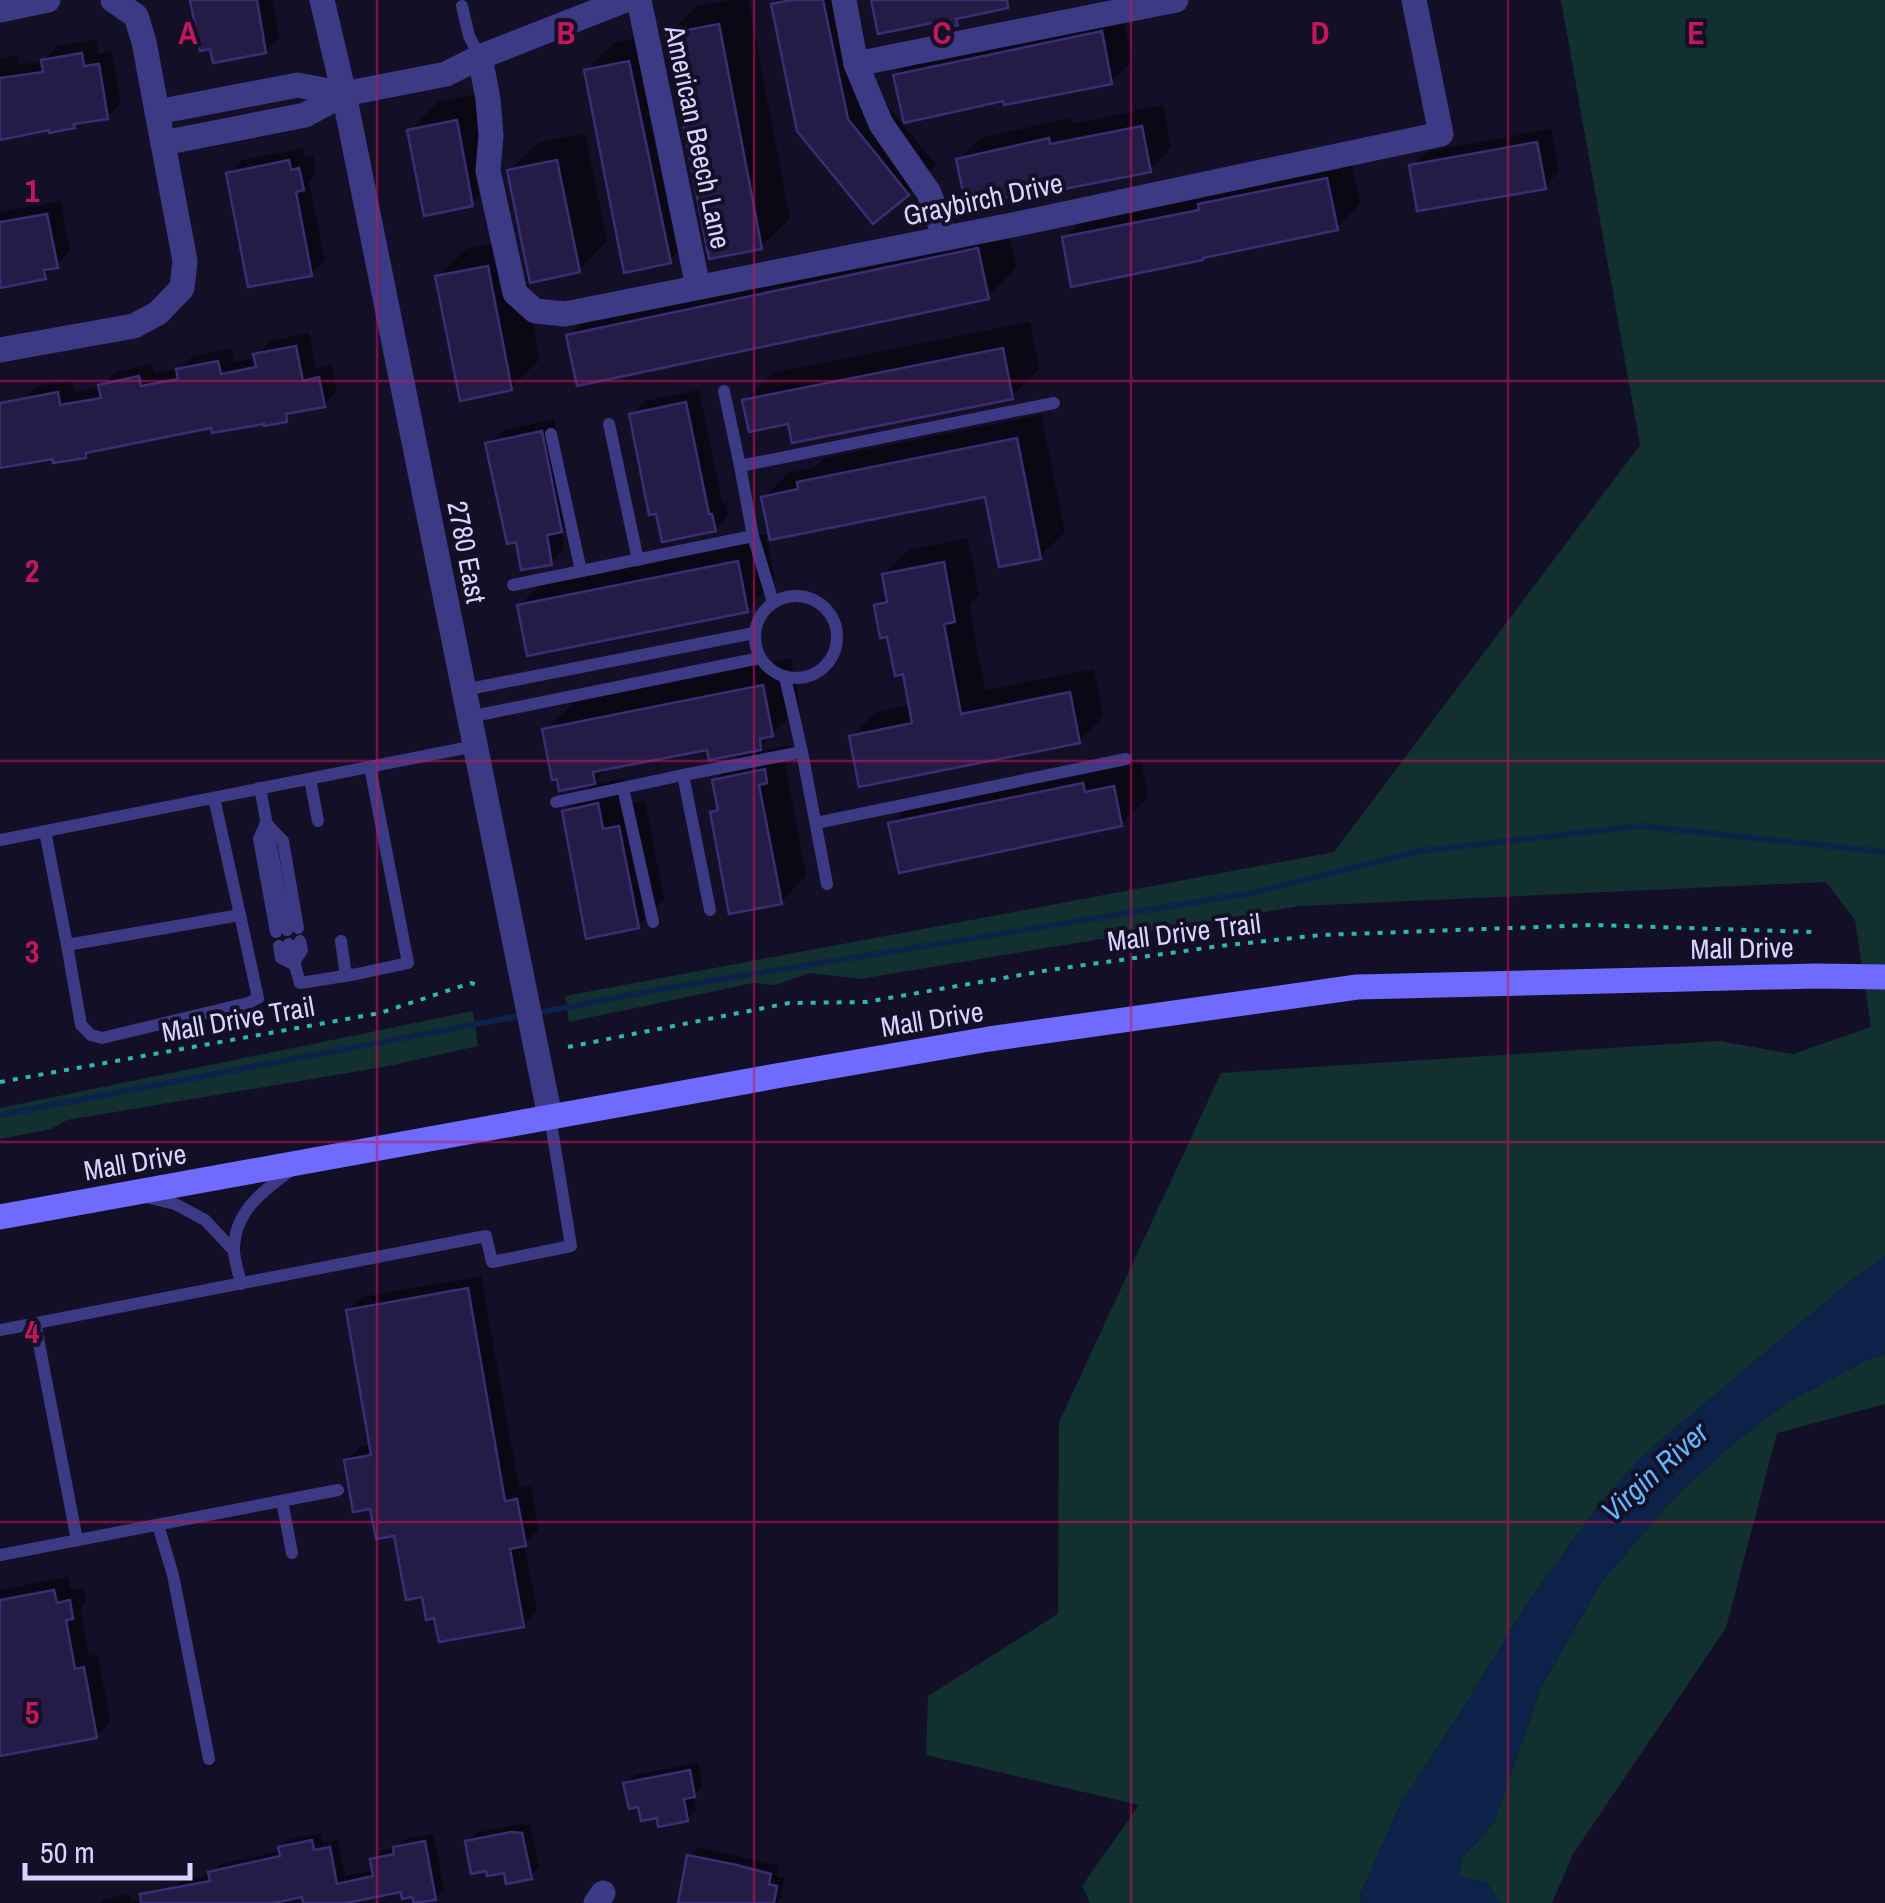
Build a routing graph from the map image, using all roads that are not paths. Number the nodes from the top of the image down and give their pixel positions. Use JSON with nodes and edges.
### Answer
{"nodes":[{"id":1,"x":48,"y":0,"type":"edge"},
{"id":2,"x":112,"y":0,"type":"edge"},
{"id":3,"x":322,"y":0,"type":"edge"},
{"id":4,"x":626,"y":0,"type":"edge"},
{"id":5,"x":639,"y":0,"type":"edge"},
{"id":6,"x":844,"y":0,"type":"edge"},
{"id":7,"x":1176,"y":0,"type":"edge"},
{"id":8,"x":1414,"y":0,"type":"edge"},
{"id":9,"x":462,"y":6,"type":"dead end"},
{"id":10,"x":0,"y":10,"type":"edge"},
{"id":11,"x":480,"y":57,"type":"junction"},
{"id":12,"x":856,"y":64,"type":"junction"},
{"id":13,"x":344,"y":94,"type":"junction"},
{"id":14,"x":157,"y":112,"type":"junction"},
{"id":15,"x":163,"y":143,"type":"junction"},
{"id":16,"x":945,"y":238,"type":"junction"},
{"id":17,"x":698,"y":287,"type":"junction"},
{"id":18,"x":0,"y":350,"type":"edge"},
{"id":19,"x":724,"y":391,"type":"dead end"},
{"id":20,"x":1054,"y":403,"type":"dead end"},
{"id":21,"x":609,"y":424,"type":"dead end"},
{"id":22,"x":551,"y":434,"type":"dead end"},
{"id":23,"x":740,"y":466,"type":"junction"},
{"id":24,"x":753,"y":536,"type":"junction"},
{"id":25,"x":638,"y":560,"type":"junction"},
{"id":26,"x":581,"y":571,"type":"junction"},
{"id":27,"x":513,"y":584,"type":"dead end"},
{"id":28,"x":773,"y":602,"type":"junction"},
{"id":29,"x":754,"y":633,"type":"junction"},
{"id":30,"x":760,"y":658,"type":"junction"},
{"id":31,"x":785,"y":677,"type":"junction"},
{"id":32,"x":464,"y":690,"type":"junction"},
{"id":33,"x":469,"y":717,"type":"junction"},
{"id":34,"x":475,"y":746,"type":"junction"},
{"id":35,"x":802,"y":752,"type":"junction"},
{"id":36,"x":1126,"y":759,"type":"dead end"},
{"id":37,"x":370,"y":767,"type":"junction"},
{"id":38,"x":683,"y":776,"type":"junction"},
{"id":39,"x":310,"y":779,"type":"junction"},
{"id":40,"x":260,"y":788,"type":"junction"},
{"id":41,"x":623,"y":788,"type":"junction"},
{"id":42,"x":214,"y":798,"type":"junction"},
{"id":43,"x":556,"y":802,"type":"dead end"},
{"id":44,"x":318,"y":821,"type":"dead end"},
{"id":45,"x":266,"y":823,"type":"junction"},
{"id":46,"x":816,"y":823,"type":"junction"},
{"id":47,"x":45,"y":831,"type":"junction"},
{"id":48,"x":0,"y":840,"type":"edge"},
{"id":49,"x":827,"y":884,"type":"dead end"},
{"id":50,"x":710,"y":910,"type":"dead end"},
{"id":51,"x":240,"y":915,"type":"junction"},
{"id":52,"x":652,"y":922,"type":"dead end"},
{"id":53,"x":288,"y":937,"type":"junction"},
{"id":54,"x":341,"y":941,"type":"dead end"},
{"id":55,"x":67,"y":945,"type":"junction"},
{"id":56,"x":346,"y":976,"type":"junction"},
{"id":57,"x":1885,"y":977,"type":"edge"},
{"id":58,"x":550,"y":1117,"type":"junction"},
{"id":59,"x":303,"y":1162,"type":"junction"},
{"id":60,"x":130,"y":1193,"type":"junction"},
{"id":61,"x":0,"y":1216,"type":"edge"},
{"id":62,"x":234,"y":1251,"type":"junction"},
{"id":63,"x":241,"y":1284,"type":"junction"},
{"id":64,"x":35,"y":1323,"type":"junction"},
{"id":65,"x":0,"y":1330,"type":"edge"},
{"id":66,"x":338,"y":1490,"type":"dead end"},
{"id":67,"x":282,"y":1501,"type":"junction"},
{"id":68,"x":158,"y":1525,"type":"junction"},
{"id":69,"x":78,"y":1540,"type":"junction"},
{"id":70,"x":292,"y":1553,"type":"dead end"},
{"id":71,"x":0,"y":1555,"type":"edge"},
{"id":72,"x":209,"y":1759,"type":"dead end"}],
"edges":[{"from":1,"to":10,"type":"street"},
{"from":2,"to":14,"type":"street"},
{"from":3,"to":13,"type":"street","name":"2780 East"},
{"from":4,"to":11,"type":"street"},
{"from":5,"to":17,"type":"street","name":"American Beech Lane"},
{"from":6,"to":12,"type":"street"},
{"from":7,"to":12,"type":"street"},
{"from":8,"to":16,"type":"street","name":"Graybirch Drive"},
{"from":9,"to":11,"type":"lane"},
{"from":11,"to":13,"type":"street"},
{"from":11,"to":17,"type":"street","name":"Graybirch Drive"},
{"from":12,"to":16,"type":"street"},
{"from":13,"to":14,"type":"street"},
{"from":13,"to":15,"type":"street"},
{"from":13,"to":32,"type":"street","name":"2780 East"},
{"from":14,"to":15,"type":"street"},
{"from":15,"to":18,"type":"street"},
{"from":16,"to":17,"type":"street","name":"Graybirch Drive"},
{"from":19,"to":23,"type":"lane"},
{"from":20,"to":23,"type":"lane"},
{"from":21,"to":25,"type":"lane"},
{"from":22,"to":26,"type":"lane"},
{"from":23,"to":24,"type":"lane"},
{"from":24,"to":25,"type":"lane"},
{"from":24,"to":28,"type":"lane"},
{"from":25,"to":26,"type":"lane"},
{"from":26,"to":27,"type":"lane"},
{"from":28,"to":29,"type":"lane"},
{"from":28,"to":31,"type":"lane"},
{"from":29,"to":30,"type":"lane"},
{"from":29,"to":32,"type":"lane"},
{"from":30,"to":31,"type":"lane"},
{"from":30,"to":33,"type":"lane"},
{"from":31,"to":35,"type":"lane"},
{"from":32,"to":33,"type":"street","name":"2780 East"},
{"from":33,"to":34,"type":"street","name":"2780 East"},
{"from":34,"to":37,"type":"lane"},
{"from":34,"to":58,"type":"street","name":"2780 East"},
{"from":35,"to":38,"type":"lane"},
{"from":35,"to":46,"type":"lane"},
{"from":36,"to":46,"type":"lane"},
{"from":37,"to":39,"type":"lane"},
{"from":37,"to":56,"type":"lane"},
{"from":38,"to":41,"type":"lane"},
{"from":38,"to":50,"type":"lane"},
{"from":39,"to":40,"type":"lane"},
{"from":39,"to":44,"type":"lane"},
{"from":40,"to":42,"type":"lane"},
{"from":40,"to":45,"type":"lane"},
{"from":41,"to":43,"type":"lane"},
{"from":41,"to":52,"type":"lane"},
{"from":42,"to":47,"type":"lane"},
{"from":42,"to":51,"type":"lane"},
{"from":45,"to":53,"type":"lane"},
{"from":45,"to":53,"type":"lane"},
{"from":46,"to":49,"type":"lane"},
{"from":47,"to":48,"type":"lane"},
{"from":47,"to":55,"type":"lane"},
{"from":51,"to":55,"type":"lane"},
{"from":51,"to":55,"type":"lane"},
{"from":53,"to":56,"type":"lane"},
{"from":54,"to":56,"type":"lane"},
{"from":57,"to":58,"type":"main road","name":"Mall Drive"},
{"from":58,"to":59,"type":"main road","name":"Mall Drive"},
{"from":58,"to":63,"type":"lane"},
{"from":59,"to":60,"type":"main road","name":"Mall Drive"},
{"from":59,"to":62,"type":"lane"},
{"from":60,"to":61,"type":"main road","name":"Mall Drive"},
{"from":60,"to":62,"type":"lane"},
{"from":62,"to":63,"type":"lane"},
{"from":63,"to":64,"type":"lane"},
{"from":64,"to":65,"type":"lane"},
{"from":64,"to":69,"type":"lane"},
{"from":66,"to":67,"type":"lane"},
{"from":67,"to":68,"type":"lane"},
{"from":67,"to":70,"type":"lane"},
{"from":68,"to":69,"type":"lane"},
{"from":68,"to":72,"type":"lane"},
{"from":69,"to":71,"type":"lane"}]}
